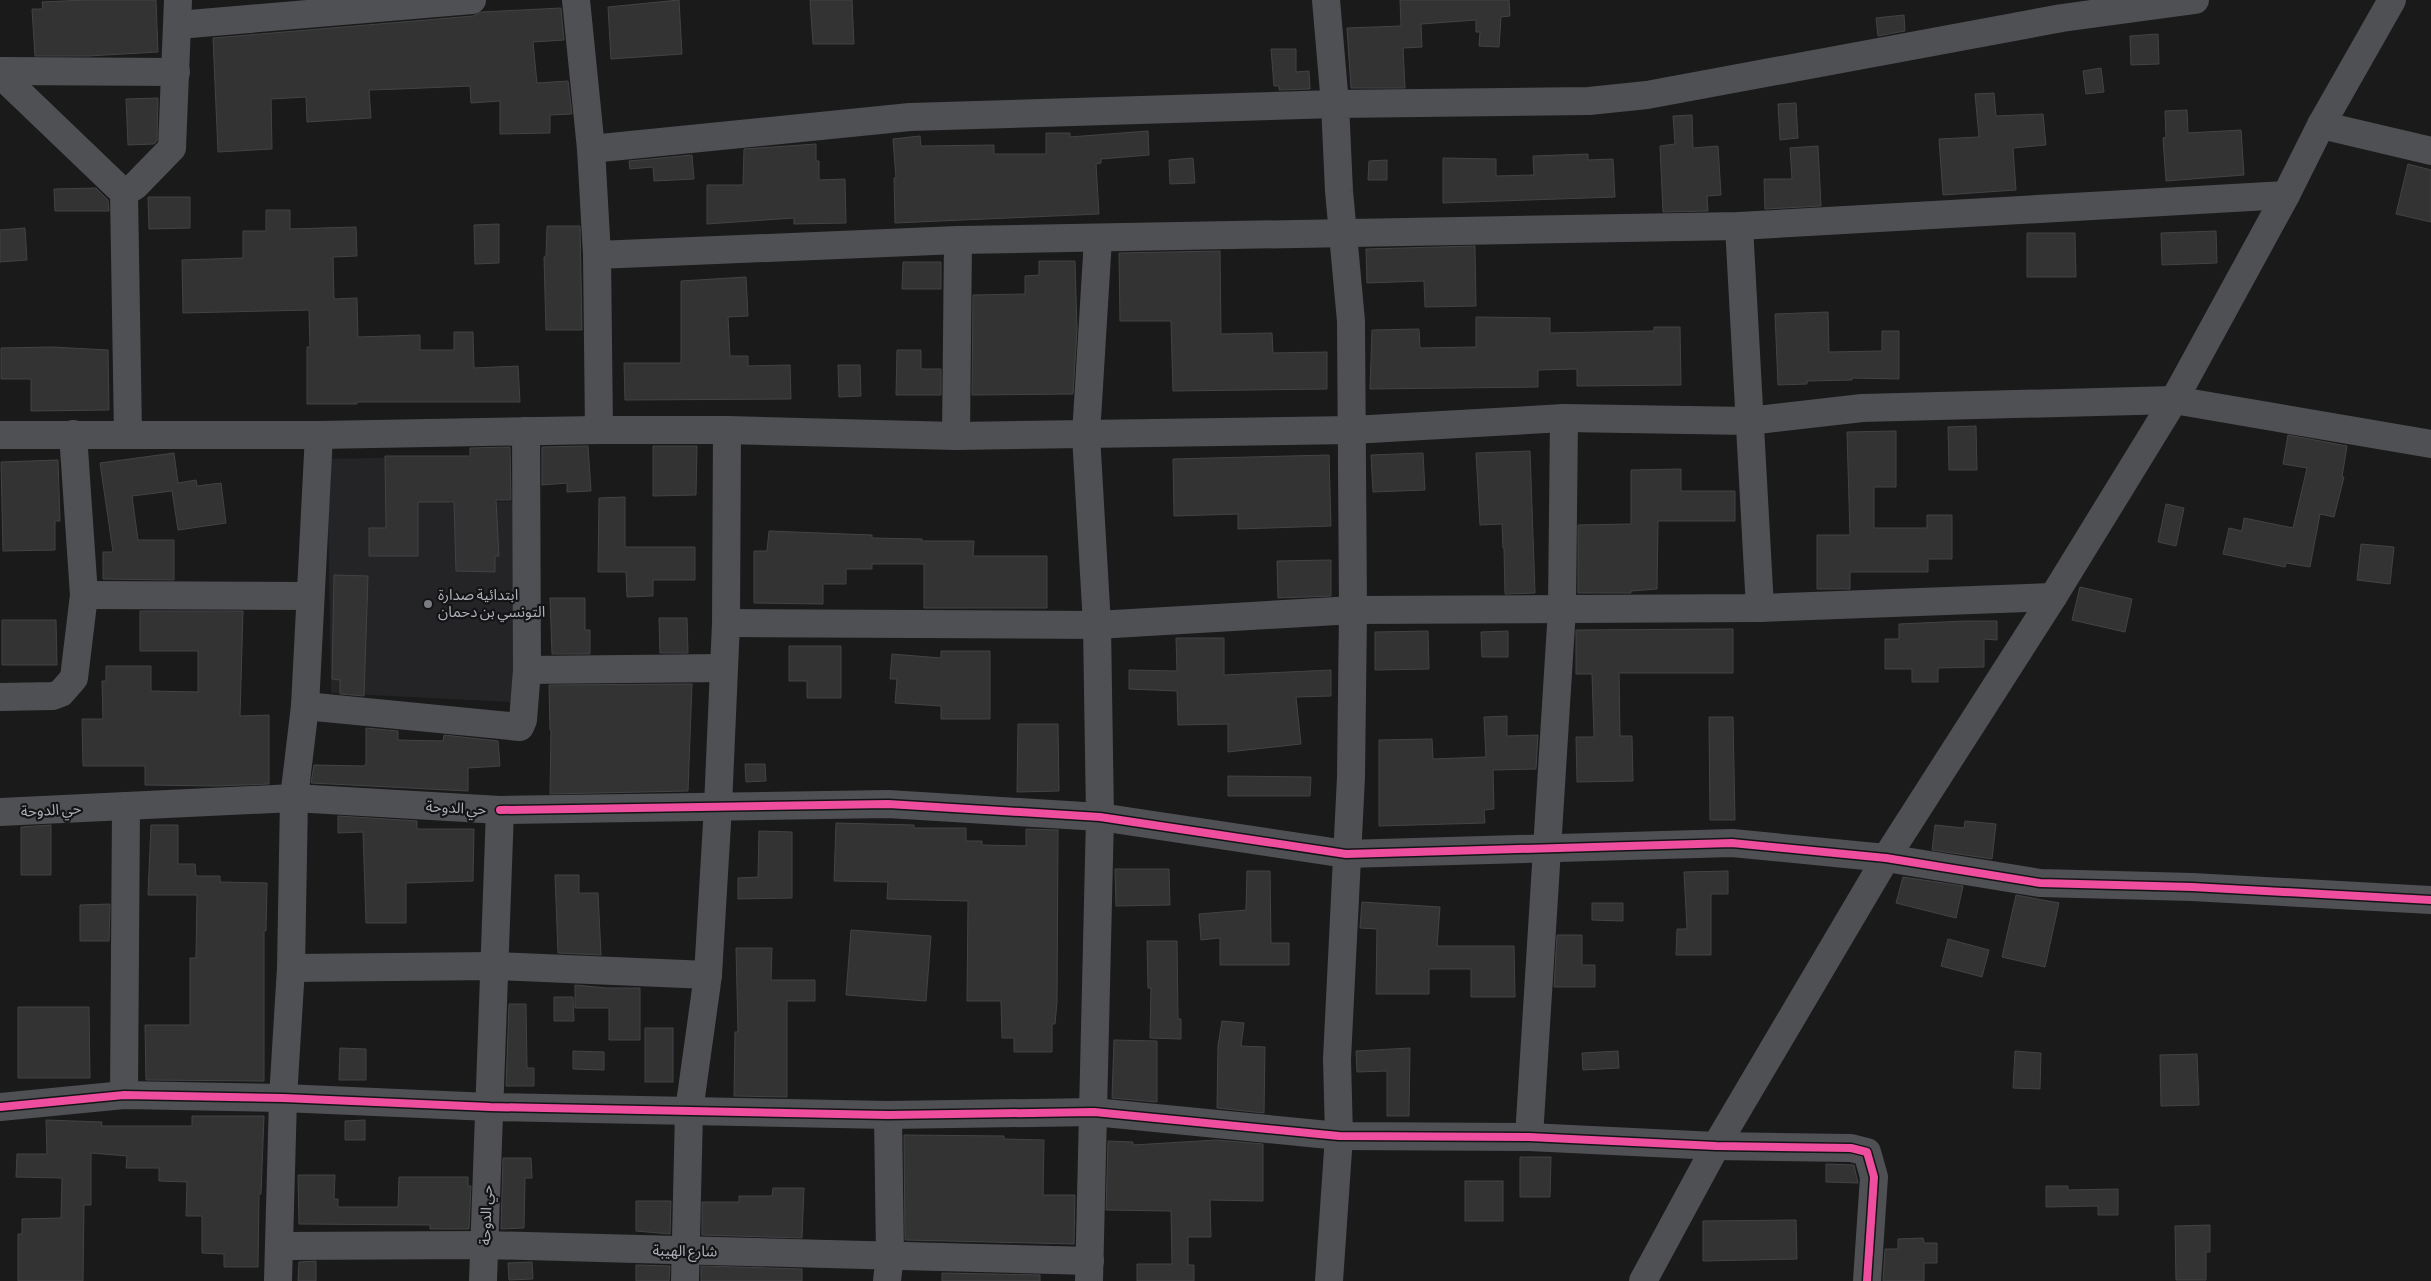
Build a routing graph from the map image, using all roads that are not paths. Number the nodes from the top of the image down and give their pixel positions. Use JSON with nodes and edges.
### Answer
{"nodes":[{"id":1,"x":472,"y":0,"type":"edge"},
{"id":2,"x":576,"y":0,"type":"edge"},
{"id":3,"x":1326,"y":0,"type":"edge"},
{"id":4,"x":2195,"y":0,"type":"edge"},
{"id":5,"x":2392,"y":0,"type":"edge"},
{"id":6,"x":178,"y":12,"type":"edge"},
{"id":7,"x":176,"y":72,"type":"junction"},
{"id":8,"x":0,"y":73,"type":"edge"},
{"id":9,"x":1335,"y":104,"type":"junction"},
{"id":10,"x":2321,"y":125,"type":"junction"},
{"id":11,"x":591,"y":149,"type":"junction"},
{"id":12,"x":2431,"y":151,"type":"edge"},
{"id":13,"x":124,"y":193,"type":"junction"},
{"id":14,"x":2286,"y":195,"type":"junction"},
{"id":15,"x":1740,"y":226,"type":"junction"},
{"id":16,"x":1342,"y":232,"type":"junction"},
{"id":17,"x":1098,"y":239,"type":"junction"},
{"id":18,"x":958,"y":240,"type":"junction"},
{"id":19,"x":597,"y":255,"type":"junction"},
{"id":20,"x":2174,"y":400,"type":"junction"},
{"id":21,"x":1564,"y":418,"type":"junction"},
{"id":22,"x":1749,"y":421,"type":"junction"},
{"id":23,"x":599,"y":430,"type":"junction"},
{"id":24,"x":727,"y":430,"type":"junction"},
{"id":25,"x":1352,"y":430,"type":"junction"},
{"id":26,"x":526,"y":431,"type":"junction"},
{"id":27,"x":73,"y":434,"type":"junction"},
{"id":28,"x":128,"y":434,"type":"junction"},
{"id":29,"x":1086,"y":434,"type":"junction"},
{"id":30,"x":0,"y":435,"type":"edge"},
{"id":31,"x":319,"y":435,"type":"junction"},
{"id":32,"x":956,"y":436,"type":"junction"},
{"id":33,"x":2431,"y":444,"type":"edge"},
{"id":34,"x":84,"y":595,"type":"junction"},
{"id":35,"x":309,"y":596,"type":"junction"},
{"id":36,"x":2053,"y":597,"type":"junction"},
{"id":37,"x":1760,"y":608,"type":"junction"},
{"id":38,"x":1562,"y":609,"type":"junction"},
{"id":39,"x":1353,"y":610,"type":"junction"},
{"id":40,"x":726,"y":622,"type":"junction"},
{"id":41,"x":1097,"y":625,"type":"junction"},
{"id":42,"x":723,"y":668,"type":"junction"},
{"id":43,"x":527,"y":670,"type":"junction"},
{"id":44,"x":0,"y":697,"type":"edge"},
{"id":45,"x":304,"y":706,"type":"junction"},
{"id":46,"x":294,"y":798,"type":"junction"},
{"id":47,"x":126,"y":806,"type":"junction"},
{"id":48,"x":718,"y":806,"type":"junction"},
{"id":49,"x":500,"y":810,"type":"junction"},
{"id":50,"x":0,"y":812,"type":"edge"},
{"id":51,"x":1100,"y":817,"type":"junction"},
{"id":52,"x":1548,"y":848,"type":"junction"},
{"id":53,"x":1346,"y":854,"type":"junction"},
{"id":54,"x":1886,"y":858,"type":"junction"},
{"id":55,"x":2431,"y":900,"type":"edge"},
{"id":56,"x":495,"y":966,"type":"junction"},
{"id":57,"x":291,"y":968,"type":"junction"},
{"id":58,"x":708,"y":975,"type":"junction"},
{"id":59,"x":124,"y":1095,"type":"junction"},
{"id":60,"x":284,"y":1098,"type":"junction"},
{"id":61,"x":0,"y":1107,"type":"edge"},
{"id":62,"x":490,"y":1107,"type":"junction"},
{"id":63,"x":689,"y":1111,"type":"junction"},
{"id":64,"x":1094,"y":1112,"type":"junction"},
{"id":65,"x":888,"y":1115,"type":"junction"},
{"id":66,"x":1339,"y":1136,"type":"junction"},
{"id":67,"x":1529,"y":1137,"type":"junction"},
{"id":68,"x":1716,"y":1146,"type":"junction"},
{"id":69,"x":485,"y":1245,"type":"junction"},
{"id":70,"x":280,"y":1246,"type":"junction"},
{"id":71,"x":684,"y":1252,"type":"junction"},
{"id":72,"x":889,"y":1268,"type":"edge"},
{"id":73,"x":1089,"y":1271,"type":"edge"},
{"id":74,"x":278,"y":1281,"type":"edge"},
{"id":75,"x":483,"y":1281,"type":"edge"},
{"id":76,"x":685,"y":1281,"type":"edge"},
{"id":77,"x":1329,"y":1281,"type":"edge"},
{"id":78,"x":1643,"y":1281,"type":"edge"},
{"id":79,"x":1867,"y":1281,"type":"edge"}],
"edges":[{"from":1,"to":6,"type":"street"},
{"from":2,"to":11,"type":"street"},
{"from":3,"to":9,"type":"street"},
{"from":4,"to":9,"type":"street"},
{"from":5,"to":10,"type":"street"},
{"from":6,"to":7,"type":"street"},
{"from":7,"to":8,"type":"street"},
{"from":7,"to":13,"type":"street"},
{"from":8,"to":13,"type":"street"},
{"from":9,"to":11,"type":"street"},
{"from":9,"to":16,"type":"street"},
{"from":10,"to":12,"type":"street"},
{"from":10,"to":14,"type":"street"},
{"from":11,"to":19,"type":"street"},
{"from":13,"to":28,"type":"street"},
{"from":14,"to":15,"type":"street"},
{"from":14,"to":20,"type":"street"},
{"from":15,"to":16,"type":"street"},
{"from":15,"to":22,"type":"street"},
{"from":16,"to":17,"type":"street"},
{"from":16,"to":25,"type":"street"},
{"from":17,"to":18,"type":"street"},
{"from":17,"to":29,"type":"street"},
{"from":18,"to":19,"type":"street"},
{"from":18,"to":32,"type":"street"},
{"from":19,"to":23,"type":"street"},
{"from":20,"to":22,"type":"street"},
{"from":20,"to":33,"type":"street"},
{"from":20,"to":36,"type":"street"},
{"from":21,"to":22,"type":"street"},
{"from":21,"to":25,"type":"street"},
{"from":21,"to":38,"type":"street"},
{"from":22,"to":37,"type":"street"},
{"from":23,"to":24,"type":"street"},
{"from":23,"to":26,"type":"street"},
{"from":24,"to":32,"type":"street"},
{"from":24,"to":40,"type":"street"},
{"from":25,"to":29,"type":"street"},
{"from":25,"to":39,"type":"street"},
{"from":26,"to":31,"type":"street"},
{"from":26,"to":43,"type":"street"},
{"from":27,"to":28,"type":"street"},
{"from":27,"to":30,"type":"street"},
{"from":27,"to":34,"type":"street"},
{"from":28,"to":31,"type":"street"},
{"from":29,"to":32,"type":"street"},
{"from":29,"to":41,"type":"street"},
{"from":31,"to":35,"type":"street"},
{"from":34,"to":35,"type":"street"},
{"from":34,"to":44,"type":"street"},
{"from":35,"to":45,"type":"street"},
{"from":36,"to":37,"type":"street"},
{"from":36,"to":54,"type":"street"},
{"from":37,"to":38,"type":"street"},
{"from":38,"to":39,"type":"street"},
{"from":38,"to":52,"type":"street"},
{"from":39,"to":41,"type":"street"},
{"from":39,"to":53,"type":"street"},
{"from":40,"to":41,"type":"street"},
{"from":40,"to":42,"type":"street"},
{"from":41,"to":51,"type":"street"},
{"from":42,"to":43,"type":"street"},
{"from":42,"to":48,"type":"street"},
{"from":43,"to":45,"type":"street"},
{"from":45,"to":46,"type":"street"},
{"from":46,"to":47,"type":"street","name":"حي الدوحة"},
{"from":46,"to":49,"type":"street","name":"حي الدوحة"},
{"from":46,"to":57,"type":"street"},
{"from":47,"to":50,"type":"street","name":"حي الدوحة"},
{"from":47,"to":59,"type":"street"},
{"from":48,"to":49,"type":"street"},
{"from":48,"to":51,"type":"street"},
{"from":48,"to":58,"type":"street"},
{"from":49,"to":56,"type":"street","name":"حي الدوحة"},
{"from":51,"to":53,"type":"street"},
{"from":51,"to":64,"type":"street"},
{"from":52,"to":53,"type":"street"},
{"from":52,"to":54,"type":"street"},
{"from":52,"to":67,"type":"street"},
{"from":53,"to":66,"type":"street"},
{"from":54,"to":55,"type":"street"},
{"from":54,"to":68,"type":"street"},
{"from":56,"to":57,"type":"street"},
{"from":56,"to":58,"type":"street"},
{"from":56,"to":62,"type":"street","name":"حي الدوحة"},
{"from":57,"to":60,"type":"street"},
{"from":58,"to":63,"type":"street"},
{"from":59,"to":60,"type":"street"},
{"from":59,"to":61,"type":"street"},
{"from":60,"to":62,"type":"street"},
{"from":60,"to":70,"type":"street"},
{"from":62,"to":63,"type":"street"},
{"from":62,"to":69,"type":"street","name":"حي الدوحة"},
{"from":63,"to":65,"type":"street"},
{"from":63,"to":71,"type":"street"},
{"from":64,"to":65,"type":"street"},
{"from":64,"to":66,"type":"street"},
{"from":64,"to":73,"type":"street"},
{"from":65,"to":72,"type":"street"},
{"from":66,"to":67,"type":"street"},
{"from":66,"to":77,"type":"street"},
{"from":67,"to":68,"type":"street"},
{"from":68,"to":78,"type":"street"},
{"from":68,"to":79,"type":"street"},
{"from":69,"to":70,"type":"street","name":"شارع الهيبة"},
{"from":69,"to":71,"type":"street","name":"شارع الهيبة"},
{"from":69,"to":75,"type":"street","name":"حي الدوحة"},
{"from":70,"to":74,"type":"street"},
{"from":71,"to":72,"type":"street","name":"شارع الهيبة"},
{"from":71,"to":76,"type":"street"},
{"from":72,"to":73,"type":"street","name":"شارع الهيبة"}]}
